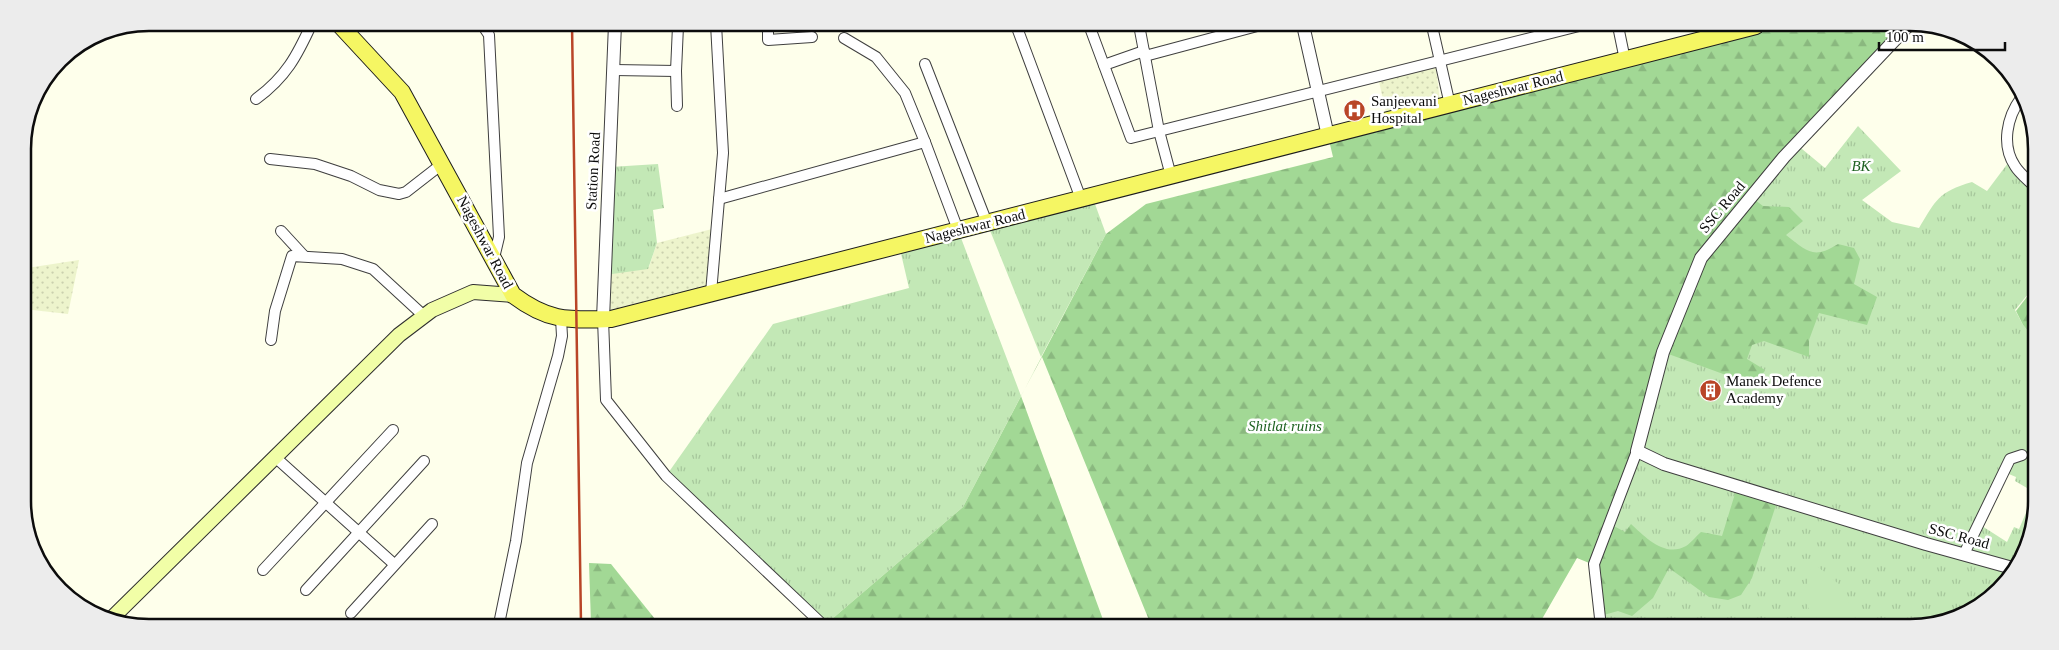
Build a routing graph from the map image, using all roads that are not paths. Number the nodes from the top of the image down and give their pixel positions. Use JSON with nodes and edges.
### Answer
{"nodes":[{"id":1,"x":308,"y":31,"type":"edge"},
{"id":2,"x":345,"y":31,"type":"edge"},
{"id":3,"x":486,"y":31,"type":"edge"},
{"id":4,"x":615,"y":31,"type":"edge"},
{"id":5,"x":678,"y":31,"type":"edge"},
{"id":6,"x":716,"y":31,"type":"edge"},
{"id":7,"x":768,"y":31,"type":"edge"},
{"id":8,"x":1018,"y":31,"type":"edge"},
{"id":9,"x":1091,"y":31,"type":"edge"},
{"id":10,"x":1140,"y":31,"type":"edge"},
{"id":11,"x":1236,"y":31,"type":"edge"},
{"id":12,"x":1304,"y":31,"type":"edge"},
{"id":13,"x":1433,"y":31,"type":"edge"},
{"id":14,"x":1550,"y":31,"type":"edge"},
{"id":15,"x":1619,"y":31,"type":"edge"},
{"id":16,"x":1737,"y":31,"type":"edge"},
{"id":17,"x":1903,"y":31,"type":"edge"},
{"id":18,"x":812,"y":37,"type":"dead end"},
{"id":19,"x":844,"y":38,"type":"dead end"},
{"id":20,"x":1144,"y":53,"type":"junction"},
{"id":21,"x":1440,"y":59,"type":"junction"},
{"id":22,"x":1625,"y":60,"type":"junction"},
{"id":23,"x":925,"y":64,"type":"dead end"},
{"id":24,"x":1104,"y":65,"type":"junction"},
{"id":25,"x":614,"y":70,"type":"junction"},
{"id":26,"x":676,"y":71,"type":"junction"},
{"id":27,"x":1319,"y":90,"type":"junction"},
{"id":28,"x":256,"y":99,"type":"dead end"},
{"id":29,"x":2018,"y":103,"type":"edge"},
{"id":30,"x":1450,"y":105,"type":"junction"},
{"id":31,"x":676,"y":106,"type":"dead end"},
{"id":32,"x":1159,"y":131,"type":"junction"},
{"id":33,"x":1328,"y":136,"type":"junction"},
{"id":34,"x":926,"y":142,"type":"junction"},
{"id":35,"x":270,"y":159,"type":"dead end"},
{"id":36,"x":442,"y":164,"type":"junction"},
{"id":37,"x":1171,"y":176,"type":"junction"},
{"id":38,"x":2028,"y":180,"type":"edge"},
{"id":39,"x":719,"y":199,"type":"junction"},
{"id":40,"x":1082,"y":199,"type":"junction"},
{"id":41,"x":987,"y":223,"type":"junction"},
{"id":42,"x":281,"y":230,"type":"dead end"},
{"id":43,"x":958,"y":230,"type":"junction"},
{"id":44,"x":304,"y":256,"type":"junction"},
{"id":45,"x":494,"y":258,"type":"junction"},
{"id":46,"x":711,"y":293,"type":"junction"},
{"id":47,"x":513,"y":295,"type":"junction"},
{"id":48,"x":424,"y":316,"type":"junction"},
{"id":49,"x":561,"y":319,"type":"junction"},
{"id":50,"x":602,"y":319,"type":"junction"},
{"id":51,"x":271,"y":340,"type":"dead end"},
{"id":52,"x":393,"y":430,"type":"dead end"},
{"id":53,"x":1637,"y":451,"type":"junction"},
{"id":54,"x":2022,"y":454,"type":"dead end"},
{"id":55,"x":275,"y":457,"type":"junction"},
{"id":56,"x":424,"y":460,"type":"dead end"},
{"id":57,"x":325,"y":502,"type":"junction"},
{"id":58,"x":432,"y":524,"type":"dead end"},
{"id":59,"x":360,"y":533,"type":"junction"},
{"id":60,"x":1964,"y":554,"type":"junction"},
{"id":61,"x":394,"y":564,"type":"junction"},
{"id":62,"x":2007,"y":567,"type":"edge"},
{"id":63,"x":263,"y":570,"type":"dead end"},
{"id":64,"x":306,"y":590,"type":"dead end"},
{"id":65,"x":351,"y":613,"type":"dead end"},
{"id":66,"x":116,"y":614,"type":"edge"},
{"id":67,"x":1600,"y":618,"type":"edge"},
{"id":68,"x":500,"y":619,"type":"edge"},
{"id":69,"x":816,"y":619,"type":"edge"}],
"edges":[{"from":1,"to":28,"type":"street"},
{"from":2,"to":36,"type":"main road","name":"Nageshwar Road"},
{"from":3,"to":45,"type":"street"},
{"from":4,"to":25,"type":"street","name":"Station Road"},
{"from":5,"to":26,"type":"street"},
{"from":6,"to":39,"type":"street"},
{"from":7,"to":18,"type":"street"},
{"from":8,"to":40,"type":"street"},
{"from":9,"to":24,"type":"street"},
{"from":10,"to":20,"type":"street"},
{"from":11,"to":20,"type":"street"},
{"from":12,"to":27,"type":"street"},
{"from":13,"to":21,"type":"street"},
{"from":14,"to":21,"type":"street"},
{"from":15,"to":22,"type":"street"},
{"from":16,"to":22,"type":"main road","name":"Nageshwar Road"},
{"from":17,"to":53,"type":"street","name":"SSC Road"},
{"from":19,"to":34,"type":"street"},
{"from":20,"to":24,"type":"street"},
{"from":20,"to":32,"type":"street"},
{"from":21,"to":27,"type":"street"},
{"from":21,"to":30,"type":"street"},
{"from":22,"to":30,"type":"main road","name":"Nageshwar Road"},
{"from":23,"to":41,"type":"street"},
{"from":24,"to":32,"type":"street"},
{"from":25,"to":26,"type":"street"},
{"from":25,"to":50,"type":"street","name":"Station Road"},
{"from":26,"to":31,"type":"street"},
{"from":27,"to":32,"type":"street"},
{"from":27,"to":33,"type":"street"},
{"from":29,"to":38,"type":"street"},
{"from":30,"to":33,"type":"main road","name":"Nageshwar Road"},
{"from":32,"to":37,"type":"street"},
{"from":33,"to":37,"type":"main road","name":"Nageshwar Road"},
{"from":34,"to":39,"type":"street"},
{"from":34,"to":43,"type":"street"},
{"from":35,"to":36,"type":"street"},
{"from":36,"to":45,"type":"main road","name":"Nageshwar Road"},
{"from":37,"to":40,"type":"main road","name":"Nageshwar Road"},
{"from":39,"to":46,"type":"street"},
{"from":40,"to":41,"type":"main road","name":"Nageshwar Road"},
{"from":41,"to":43,"type":"main road","name":"Nageshwar Road"},
{"from":42,"to":44,"type":"street"},
{"from":43,"to":46,"type":"main road","name":"Nageshwar Road"},
{"from":44,"to":48,"type":"street"},
{"from":44,"to":51,"type":"street"},
{"from":45,"to":47,"type":"main road","name":"Nageshwar Road"},
{"from":46,"to":50,"type":"main road","name":"Nageshwar Road"},
{"from":47,"to":48,"type":"main road"},
{"from":47,"to":49,"type":"main road","name":"Nageshwar Road"},
{"from":48,"to":55,"type":"main road"},
{"from":49,"to":50,"type":"main road","name":"Nageshwar Road"},
{"from":49,"to":68,"type":"street"},
{"from":50,"to":69,"type":"street"},
{"from":52,"to":57,"type":"street"},
{"from":53,"to":60,"type":"street","name":"SSC Road"},
{"from":53,"to":67,"type":"street","name":"SSC Road"},
{"from":54,"to":60,"type":"street"},
{"from":55,"to":57,"type":"street"},
{"from":55,"to":66,"type":"main road"},
{"from":56,"to":59,"type":"street"},
{"from":57,"to":59,"type":"street"},
{"from":57,"to":63,"type":"street"},
{"from":58,"to":61,"type":"street"},
{"from":59,"to":61,"type":"street"},
{"from":59,"to":64,"type":"street"},
{"from":60,"to":62,"type":"street","name":"SSC Road"},
{"from":61,"to":65,"type":"street"}]}
